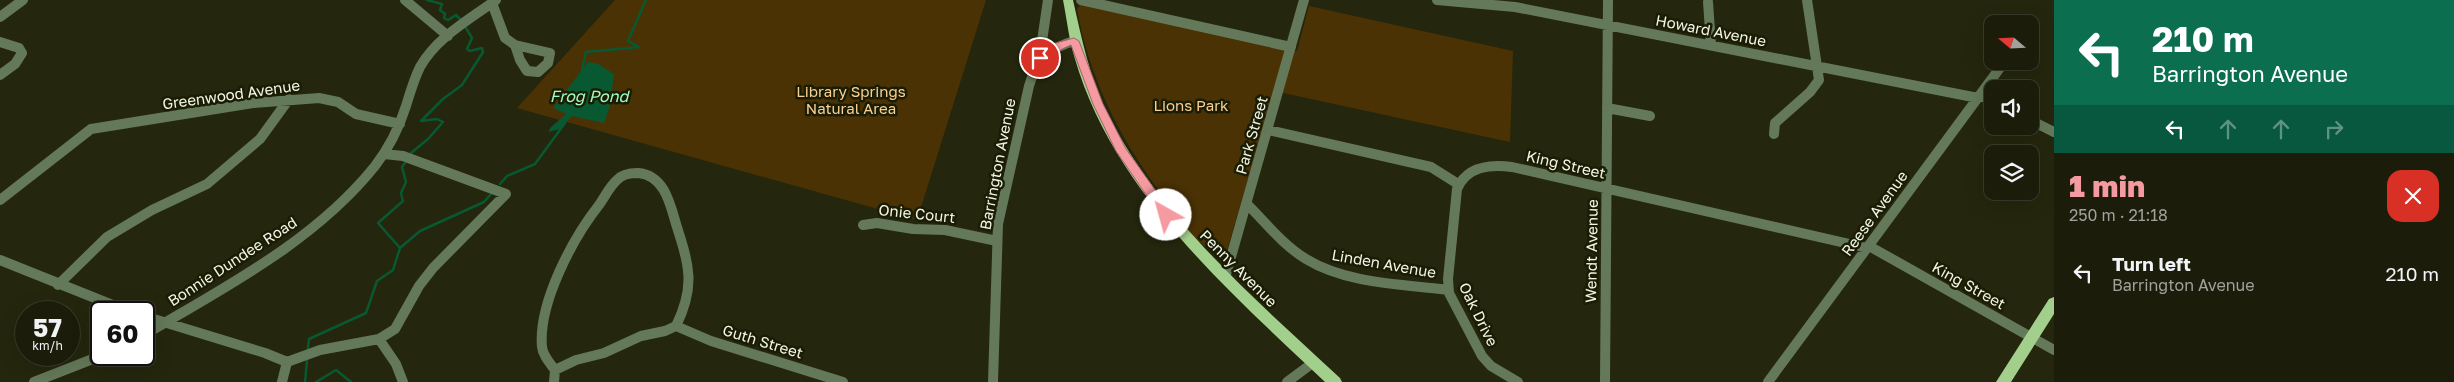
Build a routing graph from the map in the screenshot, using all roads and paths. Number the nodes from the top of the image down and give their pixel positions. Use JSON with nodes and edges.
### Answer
{"nodes":[{"id":1,"x":23,"y":0,"type":"edge"},
{"id":2,"x":405,"y":0,"type":"edge"},
{"id":3,"x":1048,"y":0,"type":"edge"},
{"id":4,"x":1068,"y":0,"type":"edge"},
{"id":5,"x":1081,"y":0,"type":"edge"},
{"id":6,"x":1304,"y":0,"type":"edge"},
{"id":7,"x":1437,"y":0,"type":"edge"},
{"id":8,"x":1608,"y":0,"type":"edge"},
{"id":9,"x":1807,"y":0,"type":"edge"},
{"id":10,"x":494,"y":1,"type":"edge"},
{"id":11,"x":1708,"y":2,"type":"dead end"},
{"id":12,"x":0,"y":17,"type":"edge"},
{"id":13,"x":1608,"y":25,"type":"junction"},
{"id":14,"x":448,"y":36,"type":"junction"},
{"id":15,"x":1074,"y":41,"type":"junction"},
{"id":16,"x":0,"y":42,"type":"edge"},
{"id":17,"x":515,"y":45,"type":"dead end"},
{"id":18,"x":1711,"y":45,"type":"junction"},
{"id":19,"x":1291,"y":47,"type":"junction"},
{"id":20,"x":1050,"y":50,"type":"junction"},
{"id":21,"x":1818,"y":66,"type":"junction"},
{"id":22,"x":1998,"y":70,"type":"edge"},
{"id":23,"x":0,"y":75,"type":"edge"},
{"id":24,"x":1979,"y":97,"type":"junction"},
{"id":25,"x":289,"y":99,"type":"junction"},
{"id":26,"x":1984,"y":99,"type":"edge"},
{"id":27,"x":1607,"y":108,"type":"junction"},
{"id":28,"x":1650,"y":116,"type":"dead end"},
{"id":29,"x":400,"y":124,"type":"junction"},
{"id":30,"x":2039,"y":124,"type":"edge"},
{"id":31,"x":1268,"y":130,"type":"junction"},
{"id":32,"x":2054,"y":132,"type":"edge"},
{"id":33,"x":1774,"y":134,"type":"dead end"},
{"id":34,"x":384,"y":154,"type":"junction"},
{"id":35,"x":1458,"y":184,"type":"junction"},
{"id":36,"x":1607,"y":189,"type":"junction"},
{"id":37,"x":0,"y":200,"type":"edge"},
{"id":38,"x":1247,"y":204,"type":"junction"},
{"id":39,"x":863,"y":225,"type":"dead end"},
{"id":40,"x":997,"y":241,"type":"junction"},
{"id":41,"x":1868,"y":247,"type":"junction"},
{"id":42,"x":0,"y":260,"type":"edge"},
{"id":43,"x":1225,"y":278,"type":"junction"},
{"id":44,"x":58,"y":285,"type":"junction"},
{"id":45,"x":1448,"y":290,"type":"junction"},
{"id":46,"x":101,"y":301,"type":"edge"},
{"id":47,"x":2054,"y":303,"type":"edge"},
{"id":48,"x":155,"y":319,"type":"edge"},
{"id":49,"x":166,"y":322,"type":"junction"},
{"id":50,"x":676,"y":326,"type":"junction"},
{"id":51,"x":155,"y":328,"type":"edge"},
{"id":52,"x":2031,"y":337,"type":"junction"},
{"id":53,"x":379,"y":340,"type":"junction"},
{"id":54,"x":2054,"y":350,"type":"edge"},
{"id":55,"x":90,"y":360,"type":"edge"},
{"id":56,"x":287,"y":362,"type":"junction"},
{"id":57,"x":1314,"y":362,"type":"junction"},
{"id":58,"x":555,"y":370,"type":"junction"},
{"id":59,"x":34,"y":382,"type":"edge"},
{"id":60,"x":282,"y":382,"type":"edge"},
{"id":61,"x":403,"y":382,"type":"edge"},
{"id":62,"x":554,"y":382,"type":"edge"},
{"id":63,"x":843,"y":382,"type":"edge"},
{"id":64,"x":993,"y":382,"type":"edge"},
{"id":65,"x":1287,"y":382,"type":"edge"},
{"id":66,"x":1336,"y":382,"type":"edge"},
{"id":67,"x":1518,"y":382,"type":"edge"},
{"id":68,"x":1605,"y":382,"type":"edge"},
{"id":69,"x":1768,"y":382,"type":"edge"},
{"id":70,"x":2003,"y":382,"type":"edge"}],
"edges":[{"from":1,"to":12,"type":"street"},
{"from":2,"to":14,"type":"street"},
{"from":3,"to":20,"type":"street"},
{"from":4,"to":15,"type":"main road","name":"Penny Avenue"},
{"from":5,"to":19,"type":"street"},
{"from":6,"to":19,"type":"street","name":"Park Street"},
{"from":7,"to":13,"type":"street","name":"Howard Avenue"},
{"from":8,"to":13,"type":"street","name":"Wendt Avenue"},
{"from":9,"to":21,"type":"street"},
{"from":10,"to":14,"type":"street","name":"Bonnie Dundee Road"},
{"from":10,"to":17,"type":"street"},
{"from":11,"to":18,"type":"street"},
{"from":13,"to":18,"type":"street","name":"Howard Avenue"},
{"from":13,"to":27,"type":"street","name":"Wendt Avenue"},
{"from":14,"to":29,"type":"street","name":"Bonnie Dundee Road"},
{"from":15,"to":20,"type":"street"},
{"from":15,"to":43,"type":"main road","name":"Penny Avenue"},
{"from":16,"to":23,"type":"street"},
{"from":18,"to":21,"type":"street","name":"Howard Avenue"},
{"from":19,"to":31,"type":"street","name":"Park Street"},
{"from":20,"to":40,"type":"street","name":"Barrington Avenue"},
{"from":21,"to":24,"type":"street","name":"Howard Avenue"},
{"from":21,"to":33,"type":"street"},
{"from":22,"to":24,"type":"street","name":"Reese Avenue"},
{"from":24,"to":26,"type":"street","name":"Howard Avenue"},
{"from":24,"to":41,"type":"street","name":"Reese Avenue"},
{"from":25,"to":29,"type":"street","name":"Greenwood Avenue"},
{"from":25,"to":37,"type":"street","name":"Greenwood Avenue"},
{"from":25,"to":44,"type":"street"},
{"from":27,"to":28,"type":"street"},
{"from":27,"to":36,"type":"street","name":"Wendt Avenue"},
{"from":29,"to":34,"type":"street","name":"Bonnie Dundee Road"},
{"from":30,"to":32,"type":"street"},
{"from":31,"to":35,"type":"street"},
{"from":31,"to":38,"type":"street","name":"Park Street"},
{"from":34,"to":49,"type":"street","name":"Bonnie Dundee Road"},
{"from":34,"to":53,"type":"street"},
{"from":35,"to":36,"type":"street","name":"King Street"},
{"from":35,"to":45,"type":"street","name":"Oak Drive"},
{"from":36,"to":41,"type":"street","name":"King Street"},
{"from":36,"to":68,"type":"street","name":"Wendt Avenue"},
{"from":38,"to":43,"type":"street","name":"Park Street"},
{"from":38,"to":45,"type":"street","name":"Linden Avenue"},
{"from":39,"to":40,"type":"street","name":"Onie Court"},
{"from":40,"to":64,"type":"street","name":"Barrington Avenue"},
{"from":41,"to":52,"type":"street","name":"King Street"},
{"from":41,"to":69,"type":"street","name":"Reese Avenue"},
{"from":42,"to":44,"type":"street"},
{"from":43,"to":57,"type":"main road","name":"Penny Avenue"},
{"from":44,"to":46,"type":"street"},
{"from":45,"to":67,"type":"street","name":"Oak Drive"},
{"from":47,"to":52,"type":"main road"},
{"from":48,"to":49,"type":"street"},
{"from":49,"to":51,"type":"street","name":"Bonnie Dundee Road"},
{"from":49,"to":56,"type":"street"},
{"from":50,"to":58,"type":"street"},
{"from":50,"to":58,"type":"street"},
{"from":50,"to":63,"type":"street","name":"Guth Street"},
{"from":52,"to":54,"type":"street","name":"King Street"},
{"from":52,"to":70,"type":"main road"},
{"from":53,"to":56,"type":"street"},
{"from":53,"to":61,"type":"street"},
{"from":55,"to":59,"type":"street"},
{"from":56,"to":60,"type":"street"},
{"from":57,"to":65,"type":"street"},
{"from":57,"to":66,"type":"main road","name":"Penny Avenue"},
{"from":58,"to":62,"type":"street"}]}
